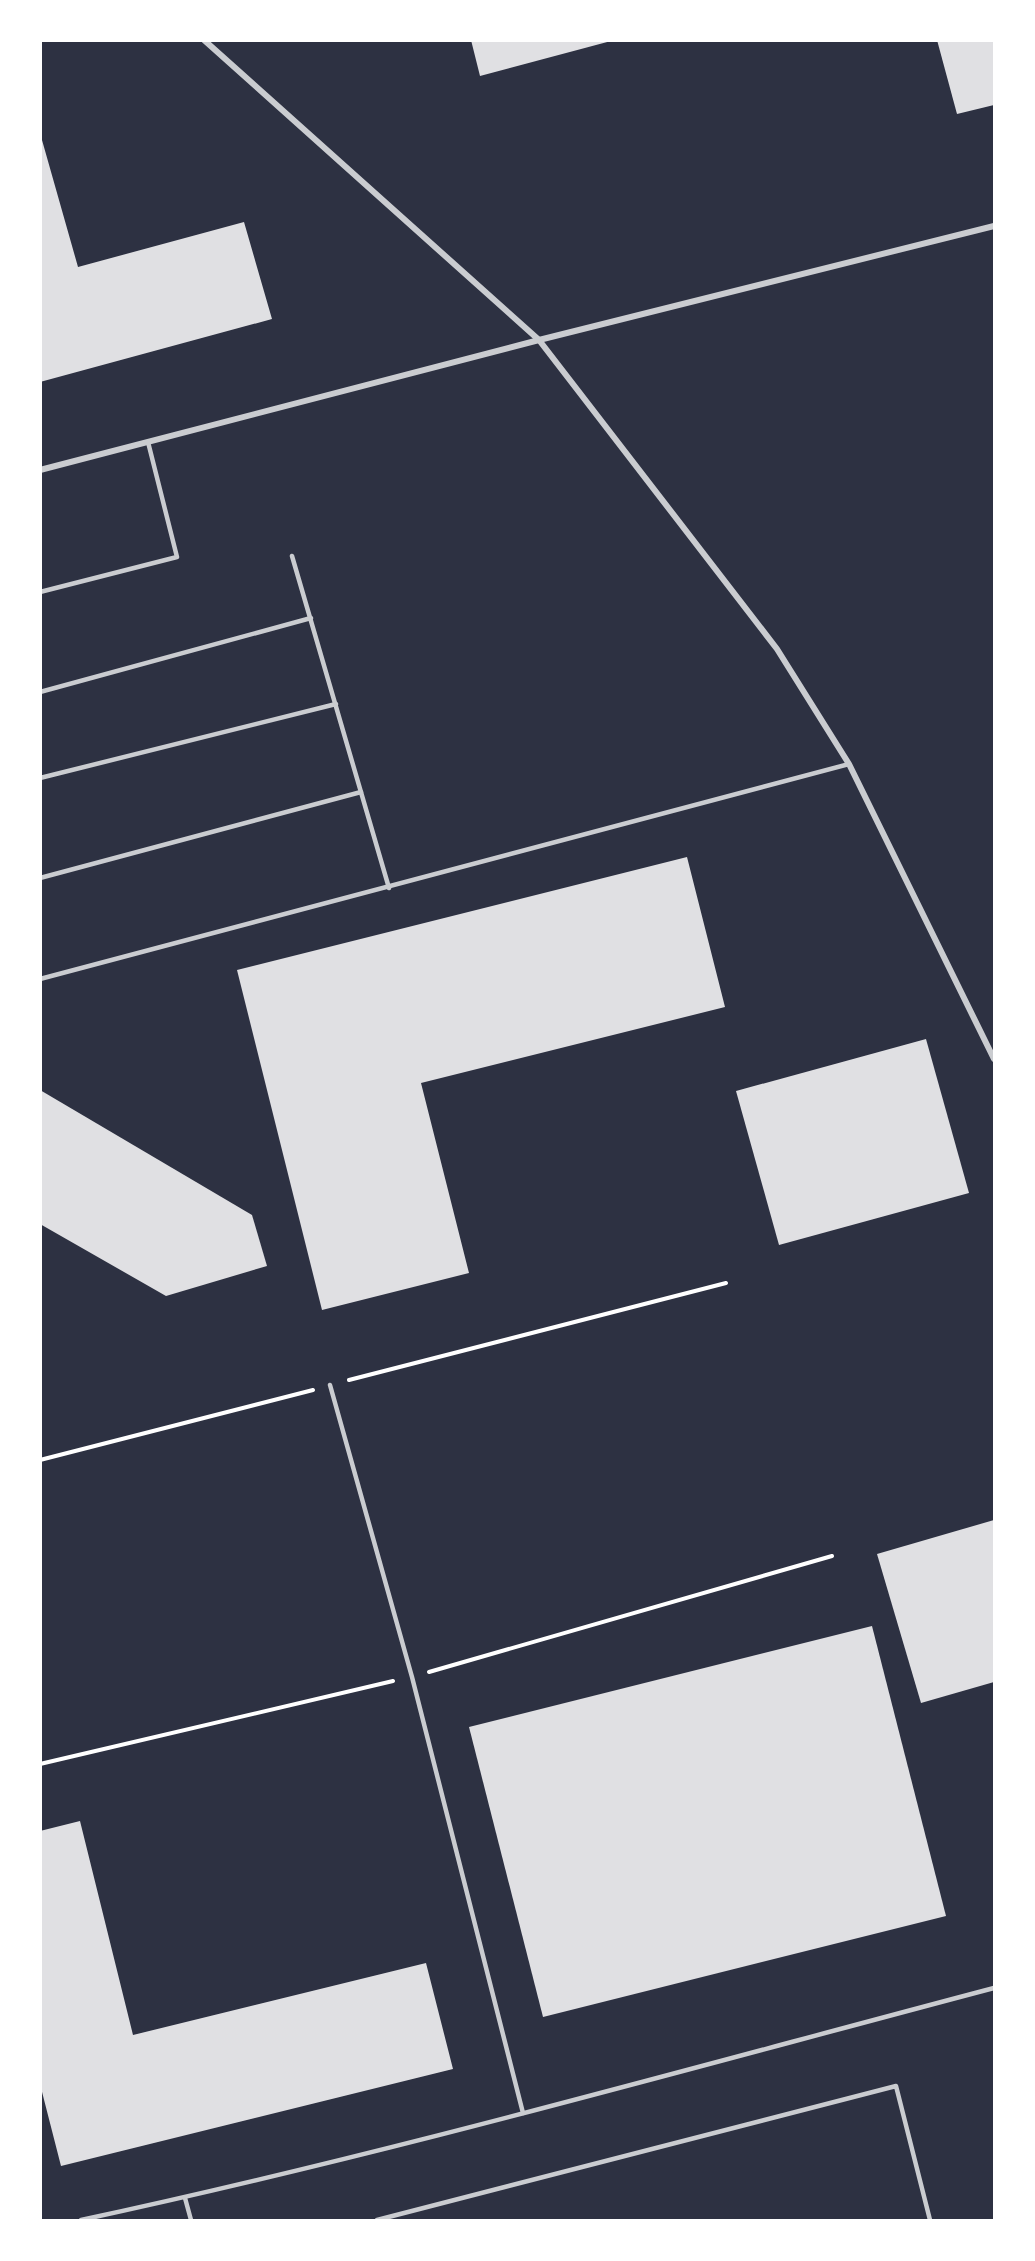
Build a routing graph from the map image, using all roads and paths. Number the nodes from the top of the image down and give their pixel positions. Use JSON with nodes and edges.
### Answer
{"nodes":[{"id":1,"x":204,"y":40,"type":"edge"},
{"id":2,"x":994,"y":226,"type":"edge"},
{"id":3,"x":539,"y":340,"type":"junction"},
{"id":4,"x":148,"y":442,"type":"junction"},
{"id":5,"x":40,"y":470,"type":"edge"},
{"id":6,"x":292,"y":556,"type":"dead end"},
{"id":7,"x":40,"y":592,"type":"edge"},
{"id":8,"x":311,"y":618,"type":"junction"},
{"id":9,"x":40,"y":692,"type":"edge"},
{"id":10,"x":336,"y":704,"type":"junction"},
{"id":11,"x":849,"y":764,"type":"junction"},
{"id":12,"x":40,"y":778,"type":"edge"},
{"id":13,"x":361,"y":792,"type":"junction"},
{"id":14,"x":40,"y":878,"type":"edge"},
{"id":15,"x":389,"y":888,"type":"junction"},
{"id":16,"x":40,"y":979,"type":"edge"},
{"id":17,"x":994,"y":1059,"type":"edge"},
{"id":18,"x":726,"y":1283,"type":"dead end"},
{"id":19,"x":330,"y":1385,"type":"junction"},
{"id":20,"x":40,"y":1460,"type":"edge"},
{"id":21,"x":832,"y":1556,"type":"dead end"},
{"id":22,"x":412,"y":1677,"type":"junction"},
{"id":23,"x":40,"y":1764,"type":"edge"},
{"id":24,"x":994,"y":1988,"type":"edge"},
{"id":25,"x":524,"y":2113,"type":"junction"},
{"id":26,"x":185,"y":2198,"type":"junction"},
{"id":27,"x":81,"y":2220,"type":"edge"},
{"id":28,"x":191,"y":2220,"type":"edge"},
{"id":29,"x":377,"y":2220,"type":"edge"},
{"id":30,"x":930,"y":2220,"type":"edge"}],
"edges":[{"from":1,"to":3,"type":"street"},
{"from":2,"to":3,"type":"street"},
{"from":3,"to":4,"type":"street"},
{"from":3,"to":11,"type":"street"},
{"from":4,"to":5,"type":"street"},
{"from":4,"to":7,"type":"lane"},
{"from":6,"to":8,"type":"lane"},
{"from":8,"to":9,"type":"lane"},
{"from":8,"to":10,"type":"lane"},
{"from":10,"to":12,"type":"lane"},
{"from":10,"to":13,"type":"lane"},
{"from":11,"to":15,"type":"lane"},
{"from":11,"to":17,"type":"street"},
{"from":13,"to":14,"type":"lane"},
{"from":13,"to":15,"type":"lane"},
{"from":15,"to":16,"type":"lane"},
{"from":18,"to":19,"type":"path"},
{"from":19,"to":20,"type":"path"},
{"from":19,"to":22,"type":"lane"},
{"from":21,"to":22,"type":"path"},
{"from":22,"to":23,"type":"path"},
{"from":22,"to":25,"type":"lane"},
{"from":24,"to":25,"type":"lane"},
{"from":25,"to":26,"type":"lane"},
{"from":26,"to":27,"type":"lane"},
{"from":26,"to":28,"type":"lane"},
{"from":29,"to":30,"type":"lane"}]}
